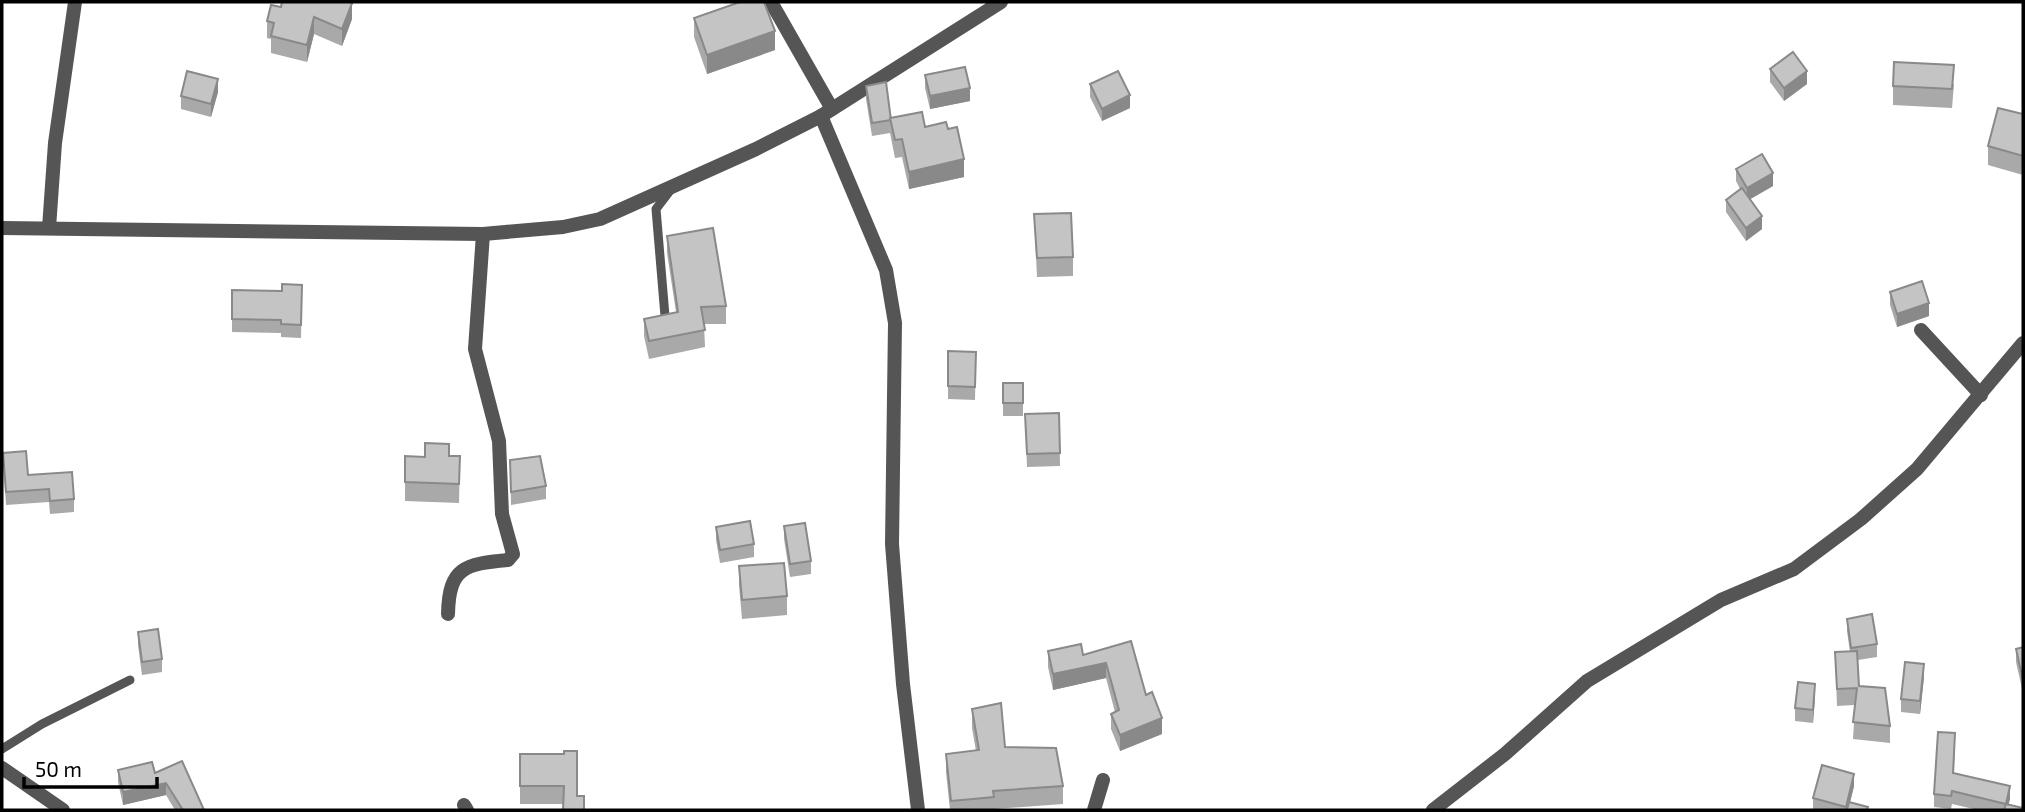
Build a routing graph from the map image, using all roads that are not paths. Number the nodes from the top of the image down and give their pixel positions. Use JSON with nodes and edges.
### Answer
{"nodes":[{"id":1,"x":75,"y":2,"type":"edge"},
{"id":2,"x":772,"y":2,"type":"edge"},
{"id":3,"x":1001,"y":2,"type":"edge"},
{"id":4,"x":827,"y":112,"type":"junction"},
{"id":5,"x":675,"y":184,"type":"junction"},
{"id":6,"x":2,"y":228,"type":"edge"},
{"id":7,"x":49,"y":228,"type":"junction"},
{"id":8,"x":483,"y":234,"type":"junction"},
{"id":9,"x":665,"y":316,"type":"edge"},
{"id":10,"x":1922,"y":330,"type":"dead end"},
{"id":11,"x":2023,"y":343,"type":"edge"},
{"id":12,"x":1982,"y":395,"type":"junction"},
{"id":13,"x":448,"y":614,"type":"dead end"},
{"id":14,"x":130,"y":680,"type":"dead end"},
{"id":15,"x":2,"y":749,"type":"edge"},
{"id":16,"x":2,"y":768,"type":"edge"},
{"id":17,"x":1103,"y":780,"type":"dead end"},
{"id":18,"x":63,"y":810,"type":"edge"},
{"id":19,"x":918,"y":810,"type":"edge"},
{"id":20,"x":1094,"y":810,"type":"edge"},
{"id":21,"x":1433,"y":810,"type":"edge"}],
"edges":[{"from":1,"to":7,"type":"street"},
{"from":2,"to":4,"type":"street"},
{"from":3,"to":4,"type":"street"},
{"from":4,"to":5,"type":"street"},
{"from":4,"to":19,"type":"street"},
{"from":5,"to":8,"type":"street"},
{"from":5,"to":9,"type":"lane"},
{"from":6,"to":7,"type":"street"},
{"from":7,"to":8,"type":"street"},
{"from":8,"to":13,"type":"street"},
{"from":10,"to":12,"type":"street"},
{"from":11,"to":12,"type":"street"},
{"from":12,"to":21,"type":"street"},
{"from":14,"to":15,"type":"lane"},
{"from":16,"to":18,"type":"street"},
{"from":17,"to":20,"type":"street"}]}
